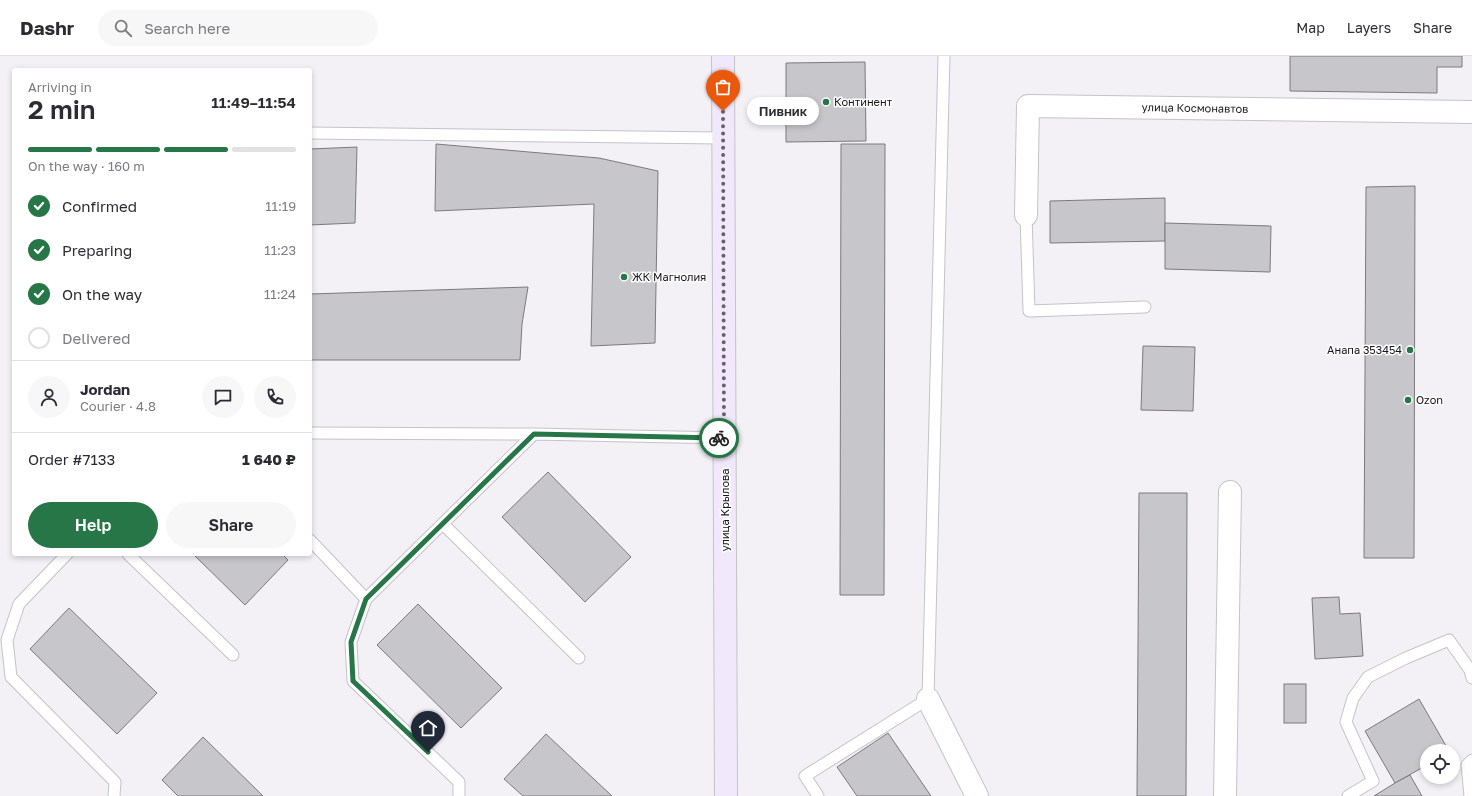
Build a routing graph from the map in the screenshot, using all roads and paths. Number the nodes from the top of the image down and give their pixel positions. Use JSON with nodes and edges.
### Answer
{"nodes":[{"id":1,"x":723,"y":56,"type":"edge"},
{"id":2,"x":944,"y":56,"type":"edge"},
{"id":3,"x":1472,"y":112,"type":"edge"},
{"id":4,"x":312,"y":133,"type":"edge"},
{"id":5,"x":723,"y":138,"type":"junction"},
{"id":6,"x":1026,"y":215,"type":"joint"},
{"id":7,"x":1145,"y":307,"type":"dead end"},
{"id":8,"x":312,"y":433,"type":"edge"},
{"id":9,"x":534,"y":434,"type":"junction"},
{"id":10,"x":724,"y":438,"type":"junction"},
{"id":11,"x":1230,"y":492,"type":"dead end"},
{"id":12,"x":443,"y":524,"type":"junction"},
{"id":13,"x":312,"y":542,"type":"edge"},
{"id":14,"x":64,"y":556,"type":"edge"},
{"id":15,"x":130,"y":556,"type":"edge"},
{"id":16,"x":366,"y":599,"type":"junction"},
{"id":17,"x":233,"y":654,"type":"dead end"},
{"id":18,"x":579,"y":658,"type":"dead end"},
{"id":19,"x":1472,"y":678,"type":"edge"},
{"id":20,"x":928,"y":698,"type":"junction"},
{"id":21,"x":1472,"y":760,"type":"edge"},
{"id":22,"x":114,"y":796,"type":"edge"},
{"id":23,"x":459,"y":796,"type":"edge"},
{"id":24,"x":726,"y":796,"type":"edge"},
{"id":25,"x":818,"y":796,"type":"edge"},
{"id":26,"x":977,"y":796,"type":"edge"},
{"id":27,"x":1225,"y":796,"type":"edge"},
{"id":28,"x":1348,"y":796,"type":"edge"},
{"id":29,"x":1470,"y":796,"type":"edge"}],
"edges":[{"from":1,"to":5,"type":"street","name":"улица Крылова"},
{"from":2,"to":20,"type":"lane"},
{"from":3,"to":6,"type":"street","name":"улица Космонавтов"},
{"from":4,"to":5,"type":"lane"},
{"from":5,"to":10,"type":"street","name":"улица Крылова"},
{"from":6,"to":7,"type":"lane"},
{"from":8,"to":9,"type":"lane"},
{"from":9,"to":10,"type":"lane"},
{"from":9,"to":12,"type":"lane"},
{"from":10,"to":24,"type":"street","name":"улица Крылова"},
{"from":11,"to":27,"type":"street"},
{"from":12,"to":16,"type":"lane"},
{"from":12,"to":18,"type":"lane"},
{"from":13,"to":16,"type":"lane"},
{"from":14,"to":22,"type":"lane"},
{"from":15,"to":17,"type":"lane"},
{"from":16,"to":23,"type":"lane"},
{"from":19,"to":28,"type":"lane"},
{"from":20,"to":25,"type":"lane"},
{"from":20,"to":26,"type":"street"},
{"from":21,"to":29,"type":"lane"}]}
